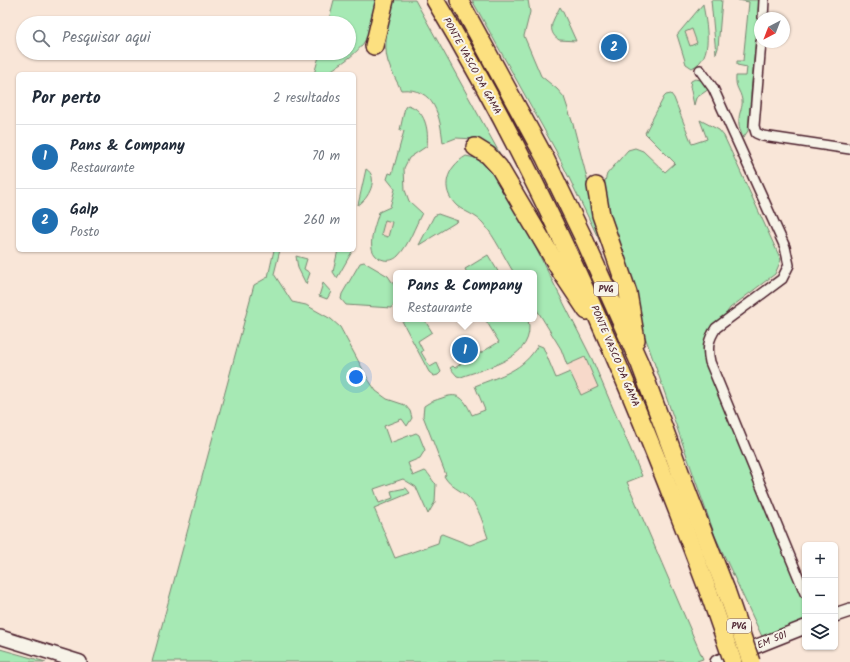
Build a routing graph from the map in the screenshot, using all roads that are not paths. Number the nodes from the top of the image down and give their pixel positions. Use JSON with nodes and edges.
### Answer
{"nodes":[{"id":1,"x":385,"y":0,"type":"edge"},
{"id":2,"x":435,"y":0,"type":"edge"},
{"id":3,"x":459,"y":0,"type":"edge"},
{"id":4,"x":764,"y":0,"type":"edge"},
{"id":5,"x":763,"y":12,"type":"edge"},
{"id":6,"x":374,"y":46,"type":"dead end"},
{"id":7,"x":760,"y":48,"type":"edge"},
{"id":8,"x":700,"y":70,"type":"dead end"},
{"id":9,"x":475,"y":147,"type":"dead end"},
{"id":10,"x":850,"y":149,"type":"edge"},
{"id":11,"x":596,"y":186,"type":"dead end"},
{"id":12,"x":616,"y":357,"type":"junction"},
{"id":13,"x":640,"y":364,"type":"junction"},
{"id":14,"x":802,"y":586,"type":"edge"},
{"id":15,"x":850,"y":610,"type":"edge"},
{"id":16,"x":838,"y":614,"type":"edge"},
{"id":17,"x":802,"y":628,"type":"edge"},
{"id":18,"x":0,"y":637,"type":"edge"},
{"id":19,"x":80,"y":662,"type":"edge"},
{"id":20,"x":716,"y":662,"type":"edge"},
{"id":21,"x":733,"y":662,"type":"edge"},
{"id":22,"x":751,"y":662,"type":"edge"}],
"edges":[{"from":1,"to":6,"type":"highway"},
{"from":2,"to":12,"type":"highway","name":"PONTE VASCO DA GAMA","number":"PVG"},
{"from":3,"to":13,"type":"highway","name":"PONTE VASCO DA GAMA","number":"PVG"},
{"from":4,"to":5,"type":"street"},
{"from":7,"to":10,"type":"street"},
{"from":8,"to":14,"type":"street"},
{"from":9,"to":12,"type":"highway"},
{"from":11,"to":13,"type":"highway"},
{"from":12,"to":21,"type":"highway","name":"PONTE VASCO DA GAMA","number":"PVG","bridge":true},
{"from":13,"to":22,"type":"highway","name":"PONTE VASCO DA GAMA","number":"PVG","bridge":true},
{"from":15,"to":16,"type":"main road"},
{"from":17,"to":20,"type":"main road","name":"EM 501","number":"EM 501"},
{"from":18,"to":19,"type":"main road"}]}
